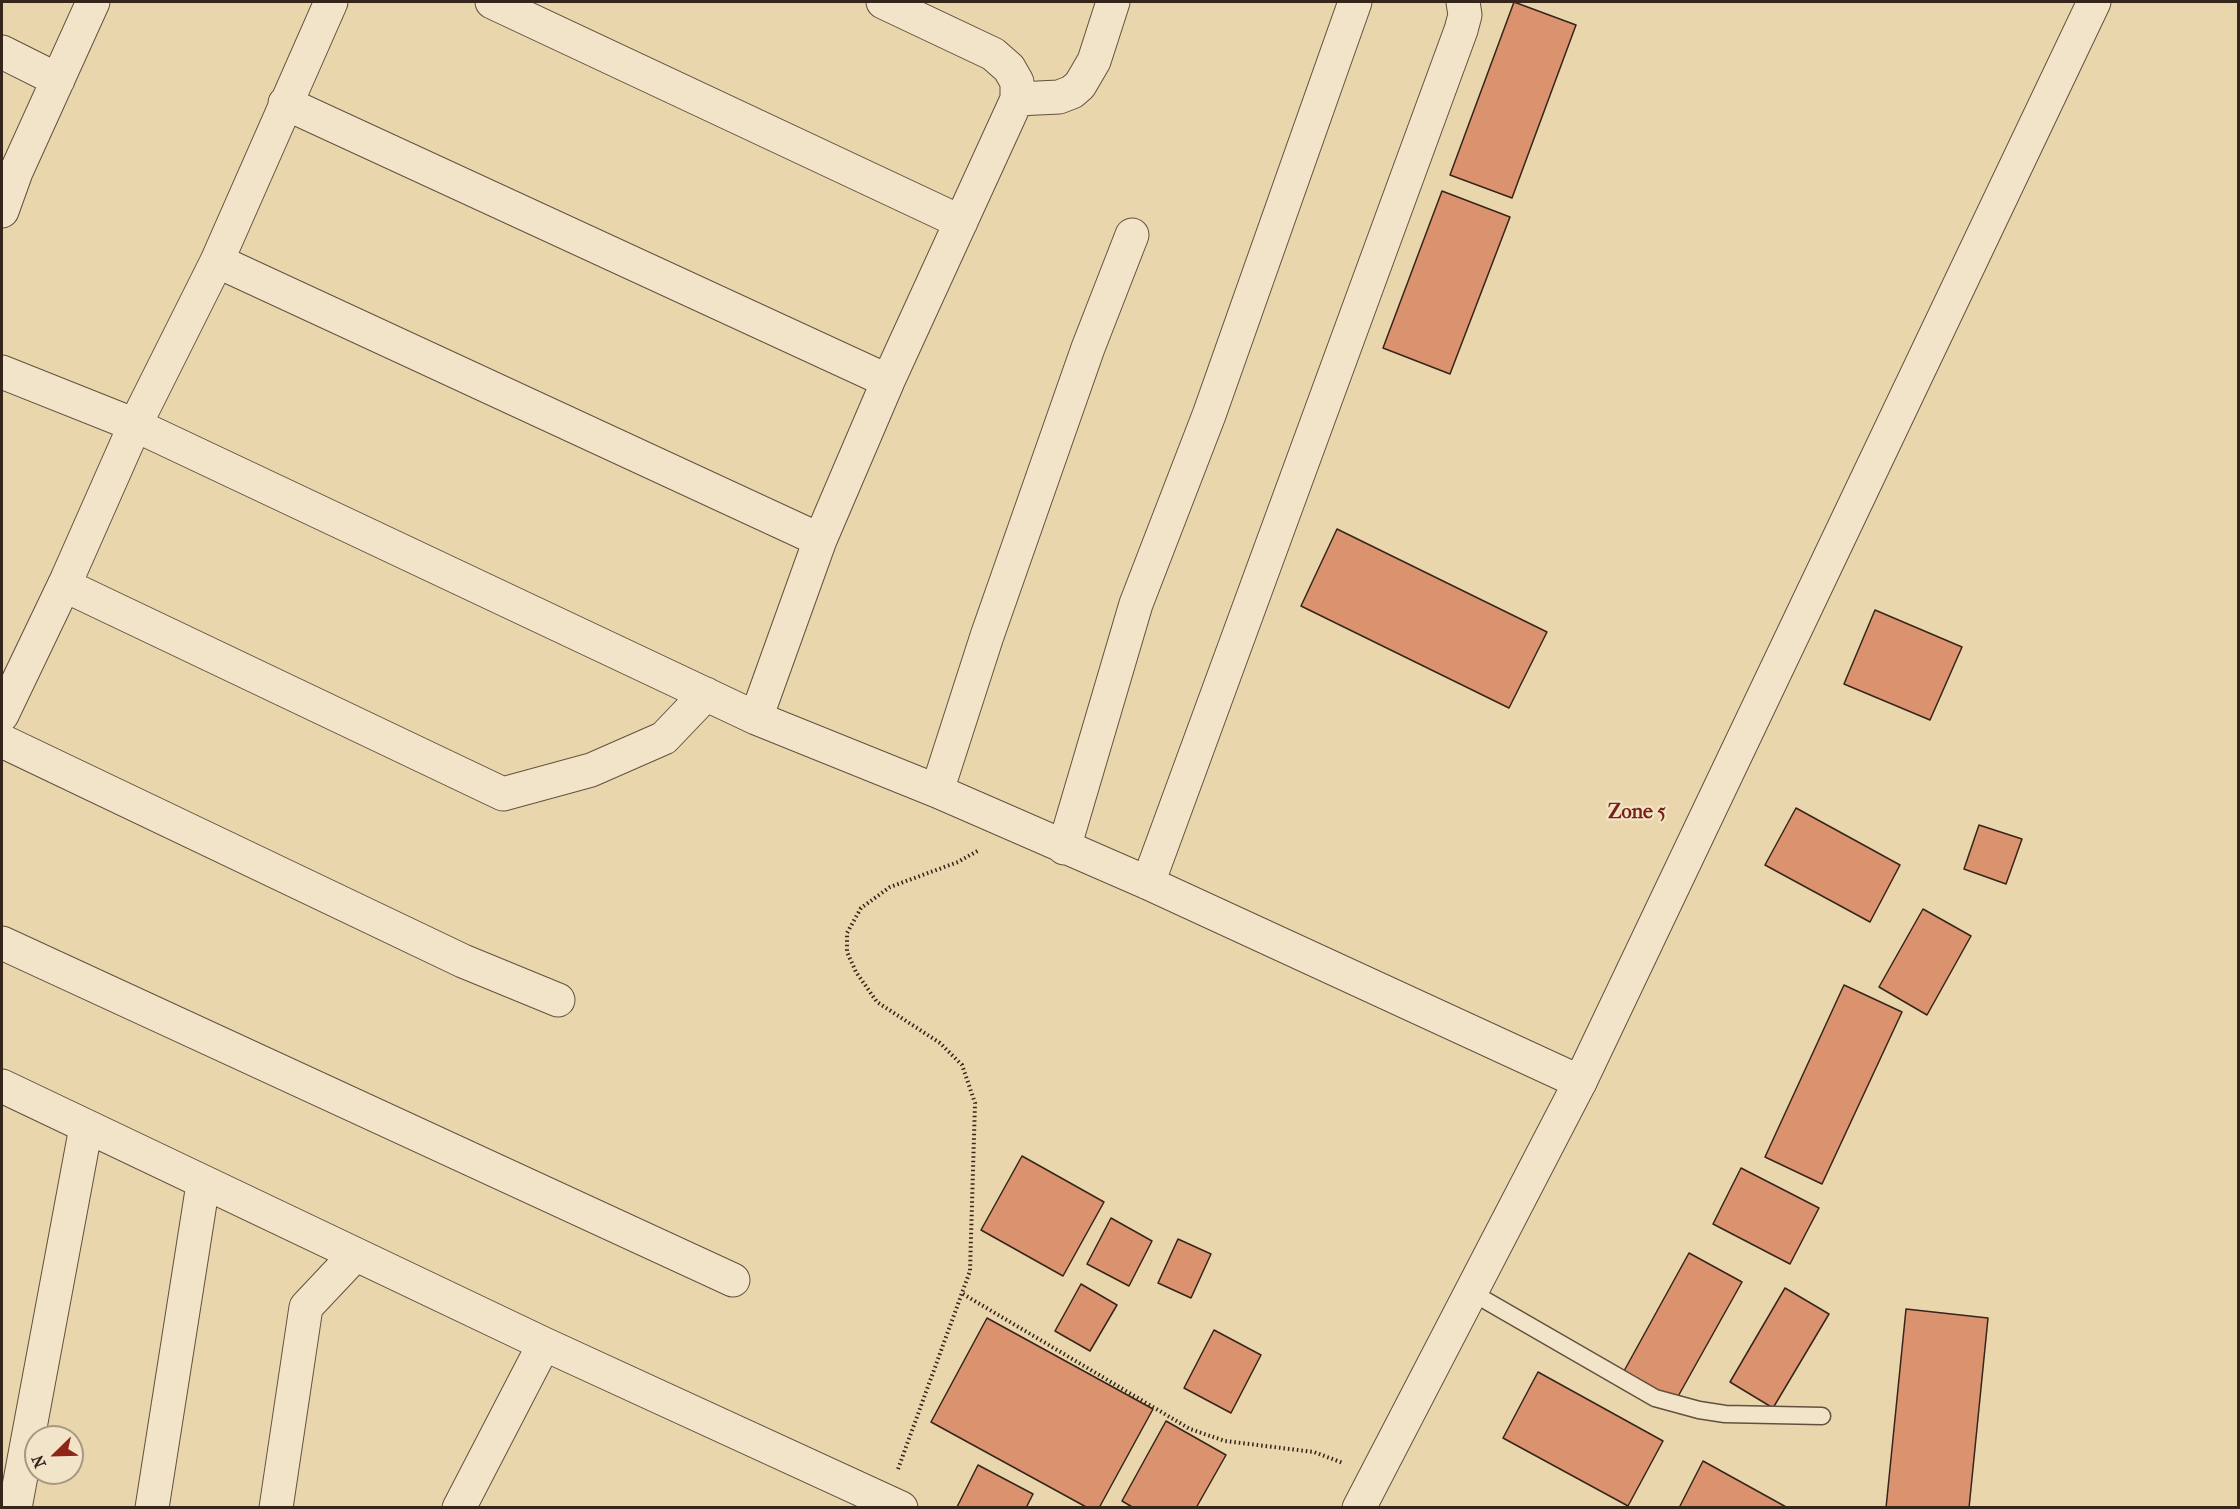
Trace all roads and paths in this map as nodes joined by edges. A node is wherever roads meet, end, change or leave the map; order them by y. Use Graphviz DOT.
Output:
graph roads {
  1 [pos="93,2"];
  2 [pos="331,2"];
  3 [pos="492,2"];
  4 [pos="883,2"];
  5 [pos="1113,2"];
  6 [pos="1355,2"];
  7 [pos="1463,2"];
  8 [pos="2094,2"];
  9 [pos="2,52"];
  10 [pos="58,80"];
  11 [pos="1017,99"];
  12 [pos="285,104"];
  13 [pos="9,169"];
  14 [pos="2,211"];
  15 [pos="961,222"];
  16 [pos="1132,235"];
  17 [pos="217,261"];
  18 [pos="2,372"];
  19 [pos="888,381"];
  20 [pos="135,425"];
  21 [pos="820,540"];
  22 [pos="64,585"];
  23 [pos="706,694"];
  24 [pos="2,715"];
  25 [pos="756,718"];
  26 [pos="2,741"];
  27 [pos="937,791"];
  28 [pos="1019,829"];
  29 [pos="1064,848"];
  30 [pos="1148,883"];
  31 [pos="2,943"];
  32 [pos="558,1000"];
  33 [pos="1580,1082"];
  34 [pos="2,1086"];
  35 [pos="86,1127"];
  36 [pos="203,1184"];
  37 [pos="355,1255"];
  38 [pos="733,1280"];
  39 [pos="1472,1293"];
  40 [pos="963,1294"];
  41 [pos="544,1344"];
  42 [pos="1822,1416"];
  43 [pos="1376,1475"];
  44 [pos="894,1504"];
  45 [pos="15,1508"];
  46 [pos="152,1508"];
  47 [pos="276,1508"];
  48 [pos="459,1508"];
  49 [pos="1359,1508"];
  1 -- 10 [label="street"];
  2 -- 12 [label="street"];
  3 -- 15 [label="street"];
  4 -- 11 [label="street"];
  5 -- 11 [label="street"];
  6 -- 29 [label="street"];
  7 -- 30 [label="street"];
  8 -- 33 [label="street"];
  9 -- 10 [label="street"];
  10 -- 13 [label="street"];
  11 -- 15 [label="street"];
  12 -- 17 [label="street"];
  12 -- 19 [label="street"];
  13 -- 14 [label="street"];
  15 -- 19 [label="street"];
  16 -- 27 [label="street"];
  17 -- 20 [label="street"];
  17 -- 21 [label="street"];
  18 -- 20 [label="street"];
  19 -- 21 [label="street"];
  20 -- 22 [label="street"];
  20 -- 23 [label="street"];
  21 -- 25 [label="street"];
  22 -- 23 [label="street"];
  22 -- 24 [label="street"];
  23 -- 25 [label="street"];
  25 -- 27 [label="street"];
  26 -- 32 [label="street"];
  27 -- 28 [label="street"];
  28 -- 29 [label="street"];
  28 -- 40 [label="path"];
  29 -- 30 [label="street"];
  30 -- 33 [label="street"];
  31 -- 38 [label="street"];
  33 -- 39 [label="street"];
  34 -- 35 [label="street"];
  35 -- 36 [label="street"];
  35 -- 45 [label="street"];
  36 -- 37 [label="street"];
  36 -- 46 [label="street"];
  37 -- 41 [label="street"];
  37 -- 47 [label="street"];
  39 -- 42 [label="lane"];
  39 -- 43 [label="street"];
  40 -- 43 [label="path"];
  40 -- 44 [label="path"];
  41 -- 44 [label="street"];
  41 -- 48 [label="street"];
  43 -- 49 [label="street"];
}
